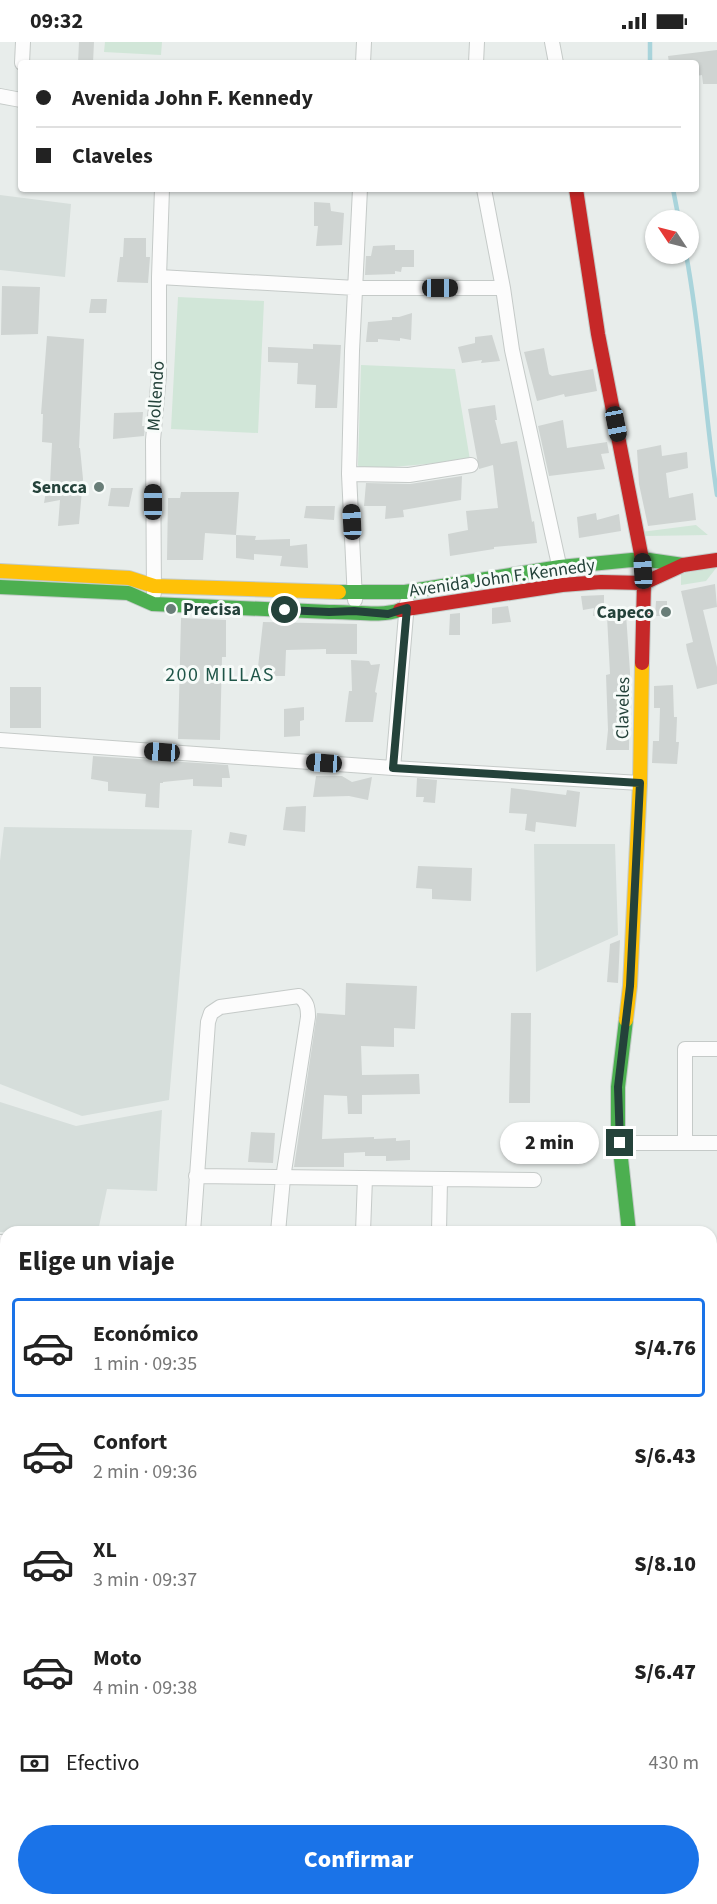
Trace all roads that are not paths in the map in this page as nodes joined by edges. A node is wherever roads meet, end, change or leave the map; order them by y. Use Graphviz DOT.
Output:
graph roads {
  1 [pos="23,42"];
  2 [pos="364,42"];
  3 [pos="477,42"];
  4 [pos="552,42"];
  5 [pos="22,60"];
  6 [pos="363,60"];
  7 [pos="476,60"];
  8 [pos="555,60"];
  9 [pos="0,96"];
  10 [pos="18,99"];
  11 [pos="162,192"];
  12 [pos="360,192"];
  13 [pos="485,192"];
  14 [pos="576,192"];
  15 [pos="159,277"];
  16 [pos="356,288"];
  17 [pos="503,288"];
  18 [pos="471,465"];
  19 [pos="349,474"];
  20 [pos="642,559"];
  21 [pos="717,560"];
  22 [pos="683,565"];
  23 [pos="560,567"];
  24 [pos="0,571"];
  25 [pos="54,574"];
  26 [pos="644,583"];
  27 [pos="562,585"];
  28 [pos="154,586"];
  29 [pos="0,587"];
  30 [pos="53,589"];
  31 [pos="405,592"];
  32 [pos="356,593"];
  33 [pos="153,604"];
  34 [pos="407,608"];
  35 [pos="354,611"];
  36 [pos="0,740"];
  37 [pos="393,768"];
  38 [pos="640,783"];
  39 [pos="717,1049"];
  40 [pos="620,1143"];
  41 [pos="685,1143"];
  42 [pos="717,1143"];
  43 [pos="196,1176"];
  44 [pos="283,1178"];
  45 [pos="365,1178"];
  46 [pos="440,1180"];
  47 [pos="534,1180"];
  48 [pos="193,1226"];
  49 [pos="279,1226"];
  50 [pos="363,1226"];
  51 [pos="439,1226"];
  52 [pos="628,1226"];
  1 -- 5 [label="street"];
  2 -- 6 [label="street"];
  3 -- 7 [label="street"];
  4 -- 8 [label="street"];
  9 -- 10 [label="street"];
  11 -- 15 [label="street, Mollendo"];
  12 -- 16 [label="street"];
  13 -- 17 [label="street"];
  14 -- 20 [label="main road, Claveles"];
  15 -- 16 [label="street"];
  15 -- 28 [label="street, Mollendo"];
  16 -- 17 [label="street"];
  16 -- 19 [label="street"];
  17 -- 23 [label="street"];
  18 -- 19 [label="street"];
  19 -- 32 [label="street"];
  20 -- 22 [label="main road, Avenida John F. Kennedy"];
  20 -- 23 [label="main road, Avenida John F. Kennedy"];
  20 -- 26 [label="main road, Claveles"];
  21 -- 22 [label="main road, Avenida John F. Kennedy"];
  22 -- 26 [label="main road, Avenida John F. Kennedy"];
  23 -- 27 [label="street"];
  23 -- 31 [label="main road, Avenida John F. Kennedy"];
  24 -- 25 [label="main road, Avenida John F. Kennedy"];
  25 -- 28 [label="main road, Avenida John F. Kennedy"];
  25 -- 30 [label="main road"];
  26 -- 27 [label="main road, Avenida John F. Kennedy"];
  26 -- 38 [label="main road, Claveles"];
  27 -- 34 [label="main road, Avenida John F. Kennedy"];
  28 -- 32 [label="main road, Avenida John F. Kennedy"];
  28 -- 33 [label="street, Mollendo"];
  29 -- 30 [label="main road, Avenida John F. Kennedy"];
  30 -- 33 [label="main road, Avenida John F. Kennedy"];
  31 -- 32 [label="main road, Avenida John F. Kennedy"];
  31 -- 34 [label="street"];
  32 -- 35 [label="street"];
  33 -- 35 [label="main road, Avenida John F. Kennedy"];
  34 -- 35 [label="main road, Avenida John F. Kennedy"];
  34 -- 37 [label="street"];
  36 -- 37 [label="street"];
  37 -- 38 [label="street"];
  38 -- 40 [label="main road, Claveles"];
  39 -- 41 [label="street"];
  40 -- 41 [label="street"];
  40 -- 52 [label="main road, Claveles"];
  41 -- 42 [label="street"];
  43 -- 44 [label="street"];
  43 -- 44 [label="street"];
  43 -- 48 [label="street"];
  44 -- 45 [label="street"];
  44 -- 49 [label="street"];
  45 -- 46 [label="street"];
  45 -- 50 [label="street"];
  46 -- 47 [label="street"];
  46 -- 51 [label="street"];
}
